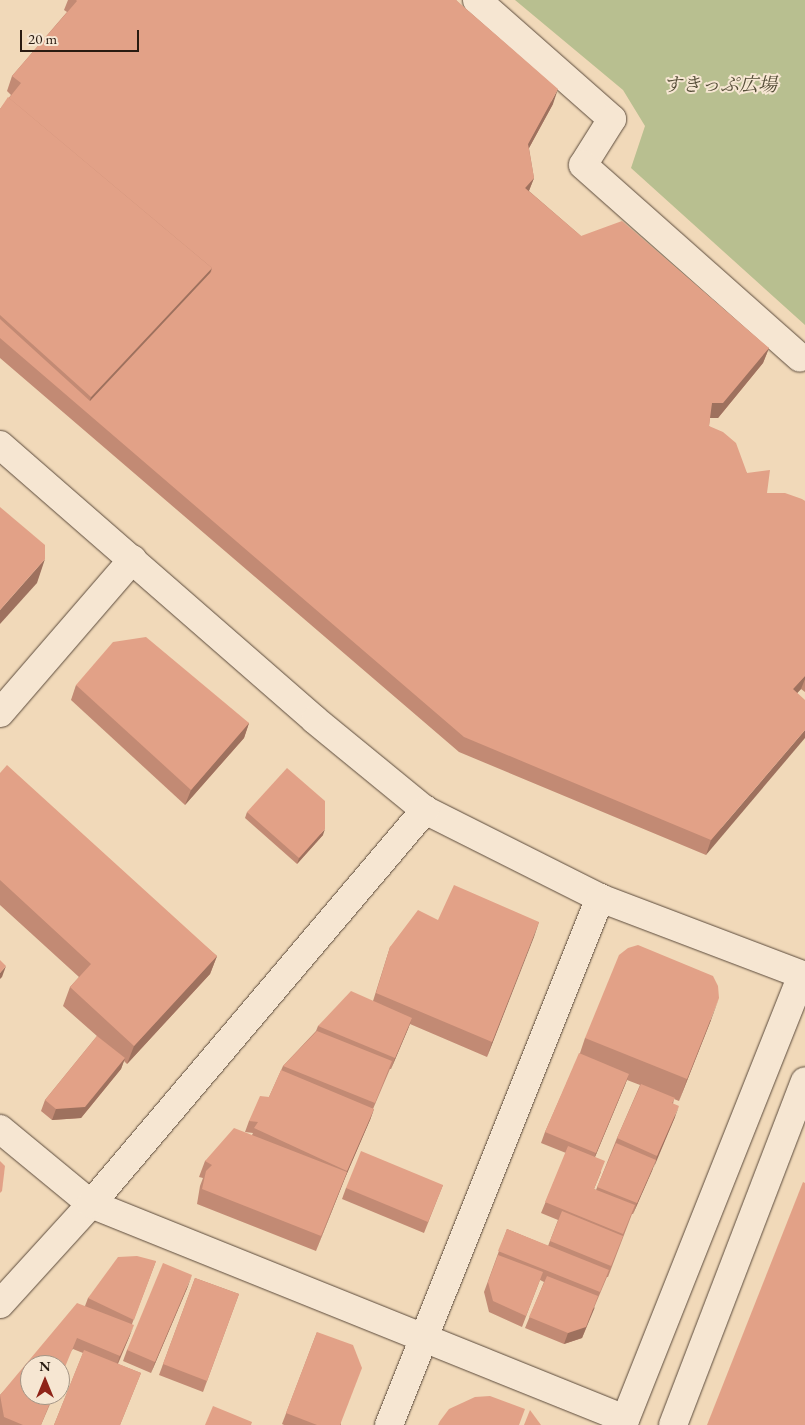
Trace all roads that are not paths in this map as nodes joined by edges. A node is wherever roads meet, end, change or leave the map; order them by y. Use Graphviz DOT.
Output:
graph roads {
  1 [pos="477,0"];
  2 [pos="800,358"];
  3 [pos="0,445"];
  4 [pos="134,559"];
  5 [pos="0,713"];
  6 [pos="425,810"];
  7 [pos="600,898"];
  8 [pos="804,976"];
  9 [pos="805,1082"];
  10 [pos="0,1129"];
  11 [pos="91,1204"];
  12 [pos="0,1304"];
  13 [pos="425,1337"];
  14 [pos="624,1422"];
  15 [pos="389,1425"];
  16 [pos="673,1425"];
  1 -- 2 [label="street"];
  3 -- 4 [label="street"];
  4 -- 5 [label="street"];
  4 -- 6 [label="street"];
  6 -- 7 [label="street"];
  6 -- 11 [label="street"];
  7 -- 8 [label="street"];
  7 -- 13 [label="street"];
  8 -- 14 [label="street"];
  9 -- 16 [label="street"];
  10 -- 11 [label="street"];
  11 -- 12 [label="street"];
  11 -- 13 [label="street"];
  13 -- 14 [label="street"];
  13 -- 15 [label="street"];
}
